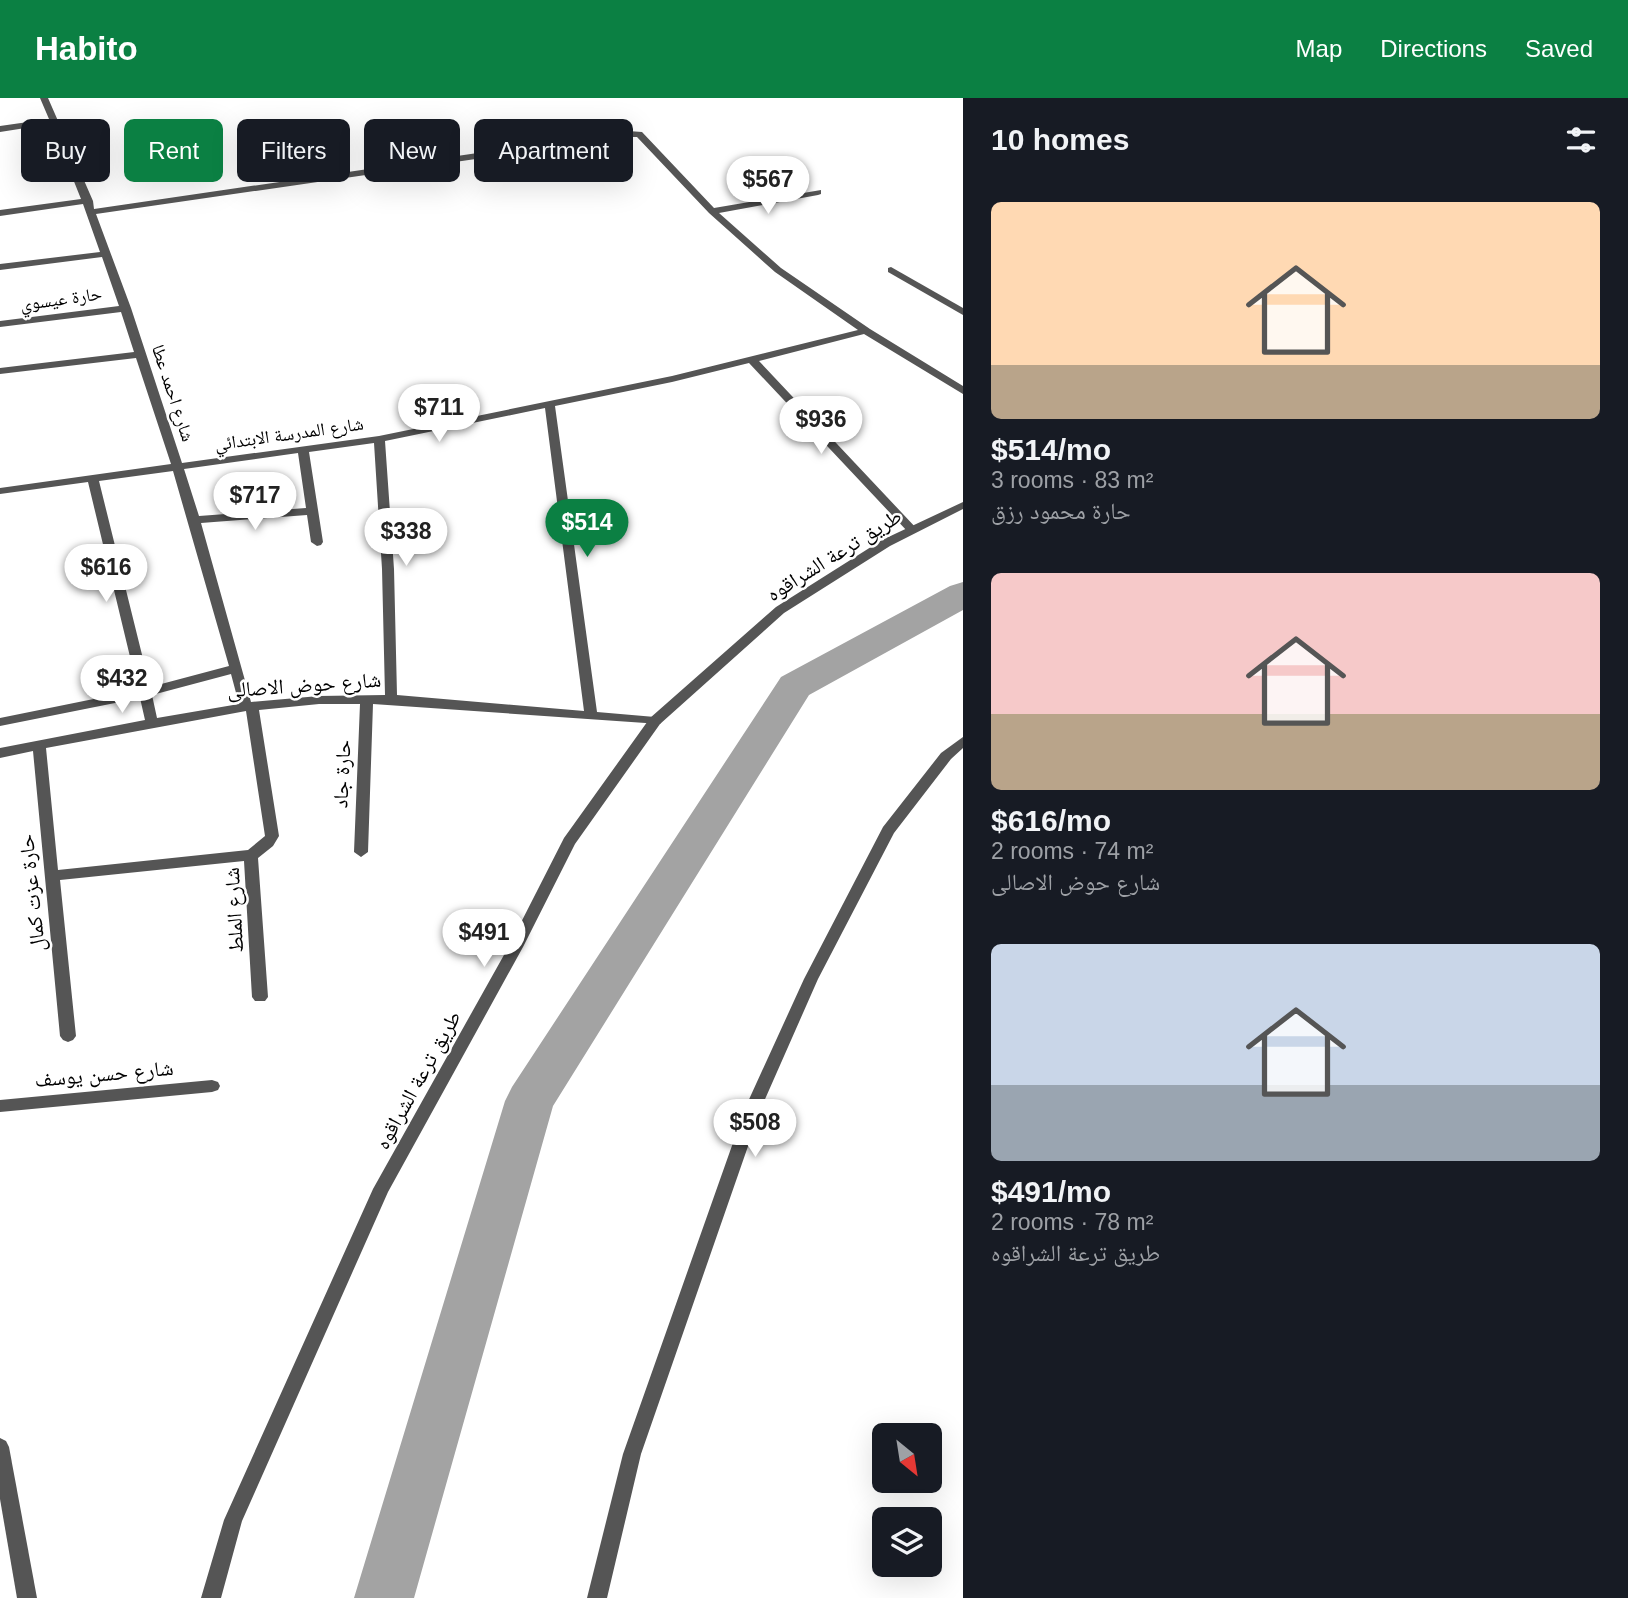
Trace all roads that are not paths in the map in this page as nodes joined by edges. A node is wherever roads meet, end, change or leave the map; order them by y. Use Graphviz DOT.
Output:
graph roads {
  1 [pos="44,98"];
  2 [pos="53,119"];
  3 [pos="21,126"];
  4 [pos="0,129"];
  5 [pos="80,182"];
  6 [pos="818,192"];
  7 [pos="90,207"];
  8 [pos="712,211"];
  9 [pos="0,213"];
  10 [pos="106,254"];
  11 [pos="0,267"];
  12 [pos="891,270"];
  13 [pos="126,308"];
  14 [pos="963,312"];
  15 [pos="0,324"];
  16 [pos="866,331"];
  17 [pos="142,354"];
  18 [pos="753,361"];
  19 [pos="0,371"];
  20 [pos="963,391"];
  21 [pos="550,406"];
  22 [pos="379,439"];
  23 [pos="303,449"];
  24 [pos="178,466"];
  25 [pos="93,478"];
  26 [pos="0,491"];
  27 [pos="963,505"];
  28 [pos="313,511"];
  29 [pos="195,520"];
  30 [pos="912,530"];
  31 [pos="317,542"];
  32 [pos="236,667"];
  33 [pos="144,693"];
  34 [pos="367,699"];
  35 [pos="391,699"];
  36 [pos="249,707"];
  37 [pos="591,716"];
  38 [pos="655,721"];
  39 [pos="0,722"];
  40 [pos="152,723"];
  41 [pos="963,741"];
  42 [pos="39,746"];
  43 [pos="0,753"];
  44 [pos="361,852"];
  45 [pos="252,855"];
  46 [pos="51,876"];
  47 [pos="260,997"];
  48 [pos="68,1036"];
  49 [pos="212,1086"];
  50 [pos="0,1105"];
  51 [pos="0,1447"];
  52 [pos="4,1492"];
  53 [pos="27,1598"];
  54 [pos="211,1598"];
  55 [pos="597,1598"];
  1 -- 2 [label="street, شارع احمد عطا"];
  3 -- 4 [label="street"];
  5 -- 7 [label="street, شارع احمد عطا"];
  6 -- 8 [label="street"];
  7 -- 8 [label="street"];
  7 -- 9 [label="street"];
  7 -- 10 [label="street, شارع احمد عطا"];
  8 -- 16 [label="street"];
  10 -- 11 [label="street"];
  10 -- 13 [label="street, شارع احمد عطا"];
  12 -- 14 [label="street"];
  13 -- 15 [label="street, حارة عيسوي"];
  13 -- 17 [label="street, شارع احمد عطا"];
  16 -- 18 [label="street, شارع المدرسة الابتدائي"];
  16 -- 20 [label="street"];
  17 -- 19 [label="street"];
  17 -- 24 [label="street, شارع احمد عطا"];
  18 -- 21 [label="street, شارع المدرسة الابتدائي"];
  18 -- 30 [label="street"];
  21 -- 22 [label="street, شارع المدرسة الابتدائي"];
  21 -- 37 [label="street"];
  22 -- 23 [label="street, شارع المدرسة الابتدائي"];
  22 -- 35 [label="street"];
  23 -- 24 [label="street, شارع المدرسة الابتدائي"];
  23 -- 28 [label="street"];
  24 -- 25 [label="street, شارع المدرسة الابتدائي"];
  24 -- 29 [label="street, شارع احمد عطا"];
  25 -- 26 [label="street, شارع المدرسة الابتدائي"];
  25 -- 33 [label="street"];
  27 -- 30 [label="street, طريق ترعة الشراقوه"];
  28 -- 29 [label="street"];
  28 -- 31 [label="street"];
  29 -- 32 [label="street, شارع احمد عطا"];
  30 -- 38 [label="street, طريق ترعة الشراقوه"];
  32 -- 33 [label="street, شارع حوض الاصالى"];
  32 -- 36 [label="street, شارع احمد عطا"];
  33 -- 39 [label="street, شارع حوض الاصالى"];
  33 -- 40 [label="street"];
  34 -- 35 [label="street, شارع حوض الاصالى"];
  34 -- 36 [label="street, شارع حوض الاصالى"];
  34 -- 44 [label="street, حارة جاد"];
  35 -- 37 [label="street, شارع حوض الاصالى"];
  36 -- 40 [label="street, شارع حوض الاصالى"];
  36 -- 45 [label="street, شارع الملط"];
  37 -- 38 [label="street, شارع حوض الاصالى"];
  38 -- 54 [label="street, طريق ترعة الشراقوه"];
  40 -- 42 [label="street, شارع حوض الاصالى"];
  41 -- 55 [label="street"];
  42 -- 43 [label="street, شارع حوض الاصالى"];
  42 -- 46 [label="street, حارة عزت كمال"];
  45 -- 46 [label="street"];
  45 -- 47 [label="street, شارع الملط"];
  46 -- 48 [label="street, حارة عزت كمال"];
  49 -- 50 [label="street, شارع حسن يوسف"];
  51 -- 52 [label="street"];
  52 -- 53 [label="street"];
}
